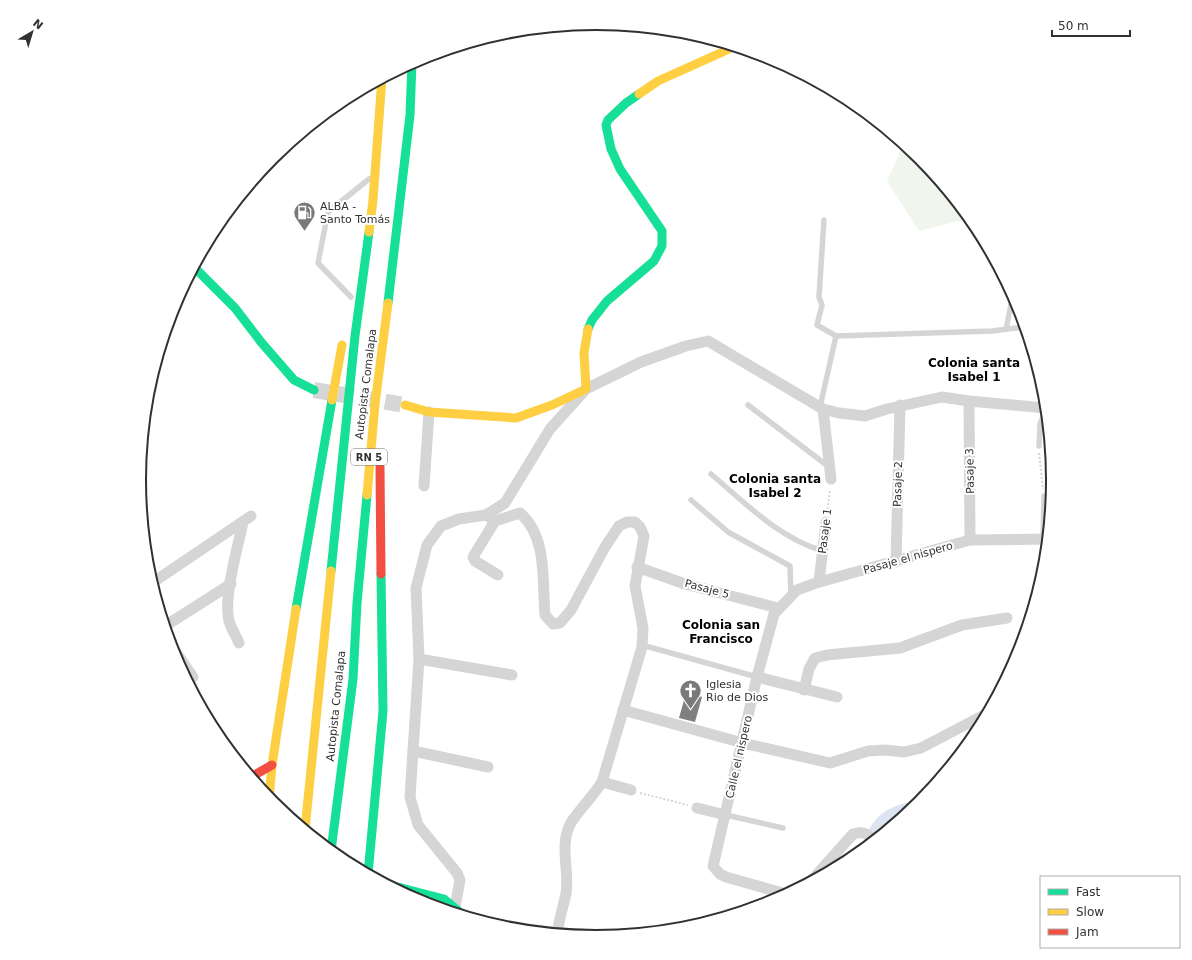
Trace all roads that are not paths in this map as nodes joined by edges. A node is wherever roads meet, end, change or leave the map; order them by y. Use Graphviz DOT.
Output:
graph roads {
  1 [pos="727,50"];
  2 [pos="412,69"];
  3 [pos="382,84"];
  4 [pos="375,174"];
  5 [pos="373,200"];
  6 [pos="824,220"];
  7 [pos="197,271"];
  8 [pos="351,297"];
  9 [pos="1011,305"];
  10 [pos="348,308"];
  11 [pos="1019,328"];
  12 [pos="1006,329"];
  13 [pos="343,336"];
  14 [pos="836,336"];
  15 [pos="380,376"];
  16 [pos="586,389"];
  17 [pos="314,390"];
  18 [pos="969,401"];
  19 [pos="406,405"];
  20 [pos="748,405"];
  21 [pos="900,405"];
  22 [pos="1040,407"];
  23 [pos="821,408"];
  24 [pos="429,412"];
  25 [pos="1042,419"];
  26 [pos="382,437"];
  27 [pos="1039,446"];
  28 [pos="381,460"];
  29 [pos="711,474"];
  30 [pos="831,474"];
  31 [pos="424,486"];
  32 [pos="1044,496"];
  33 [pos="691,500"];
  34 [pos="1044,515"];
  35 [pos="491,518"];
  36 [pos="826,522"];
  37 [pos="1042,539"];
  38 [pos="970,540"];
  39 [pos="823,551"];
  40 [pos="896,562"];
  41 [pos="637,567"];
  42 [pos="498,575"];
  43 [pos="157,579"];
  44 [pos="819,582"];
  45 [pos="231,584"];
  46 [pos="791,596"];
  47 [pos="778,608"];
  48 [pos="1007,618"];
  49 [pos="169,623"];
  50 [pos="239,643"];
  51 [pos="642,645"];
  52 [pos="419,659"];
  53 [pos="188,669"];
  54 [pos="512,674"];
  55 [pos="193,677"];
  56 [pos="757,677"];
  57 [pos="804,690"];
  58 [pos="837,697"];
  59 [pos="623,710"];
  60 [pos="977,718"];
  61 [pos="743,743"];
  62 [pos="413,751"];
  63 [pos="272,766"];
  64 [pos="488,767"];
  65 [pos="256,774"];
  66 [pos="602,782"];
  67 [pos="268,788"];
  68 [pos="631,790"];
  69 [pos="697,808"];
  70 [pos="726,816"];
  71 [pos="306,824"];
  72 [pos="783,828"];
  73 [pos="870,837"];
  74 [pos="332,844"];
  75 [pos="369,868"];
  76 [pos="821,870"];
  77 [pos="412,891"];
  78 [pos="778,892"];
  79 [pos="454,907"];
  80 [pos="459,909"];
  81 [pos="558,928"];
  1 -- 16 [label="main road"];
  2 -- 15 [label="main road, Autopista Comalapa / RN 5"];
  3 -- 4 [label="main road, Autopista Comalapa / RN 5"];
  4 -- 5 [label="main road, Autopista Comalapa / RN 5"];
  4 -- 8 [label="lane"];
  5 -- 8 [label="main road"];
  5 -- 71 [label="main road, Autopista Comalapa / RN 5"];
  6 -- 14 [label="lane"];
  7 -- 17 [label="main road"];
  8 -- 10 [label="main road"];
  9 -- 12 [label="lane"];
  11 -- 12 [label="lane"];
  12 -- 14 [label="lane"];
  13 -- 63 [label="main road"];
  14 -- 23 [label="lane"];
  15 -- 26 [label="main road"];
  15 -- 74 [label="main road, Autopista Comalapa / RN 5"];
  16 -- 23 [label="street"];
  16 -- 24 [label="main road"];
  16 -- 35 [label="street"];
  18 -- 21 [label="street"];
  18 -- 22 [label="street"];
  18 -- 38 [label="street, Pasaje 3"];
  19 -- 24 [label="main road"];
  20 -- 30 [label="lane"];
  21 -- 23 [label="street"];
  21 -- 40 [label="street, Pasaje 2"];
  23 -- 30 [label="street"];
  24 -- 31 [label="street"];
  25 -- 27 [label="lane"];
  28 -- 75 [label="main road"];
  29 -- 39 [label="lane"];
  32 -- 34 [label="lane"];
  33 -- 46 [label="lane"];
  35 -- 41 [label="street"];
  35 -- 42 [label="street"];
  35 -- 52 [label="street"];
  36 -- 39 [label="street, Pasaje 1"];
  37 -- 38 [label="street, Pasaje el nispero"];
  38 -- 40 [label="street, Pasaje el nispero"];
  39 -- 44 [label="street, Pasaje 1"];
  40 -- 44 [label="street, Pasaje el nispero"];
  41 -- 47 [label="street, Pasaje 5"];
  41 -- 51 [label="street"];
  43 -- 45 [label="street"];
  44 -- 46 [label="street, Pasaje el nispero"];
  45 -- 49 [label="street"];
  45 -- 50 [label="street"];
  46 -- 47 [label="street, Pasaje el nispero"];
  47 -- 56 [label="street, Calle el nispero"];
  48 -- 57 [label="street"];
  51 -- 56 [label="lane"];
  51 -- 59 [label="street"];
  52 -- 54 [label="street"];
  52 -- 62 [label="street"];
  53 -- 55 [label="street"];
  56 -- 57 [label="street"];
  56 -- 61 [label="street, Calle el nispero"];
  57 -- 58 [label="street"];
  59 -- 61 [label="street"];
  59 -- 66 [label="street"];
  60 -- 61 [label="street"];
  61 -- 70 [label="street, Calle el nispero"];
  62 -- 64 [label="street"];
  62 -- 80 [label="street"];
  63 -- 65 [label="main road"];
  63 -- 67 [label="main road"];
  66 -- 68 [label="street"];
  66 -- 81 [label="street"];
  69 -- 70 [label="street"];
  70 -- 72 [label="lane"];
  70 -- 78 [label="street, Calle el nispero"];
  73 -- 76 [label="street"];
  77 -- 79 [label="main road"];
}
